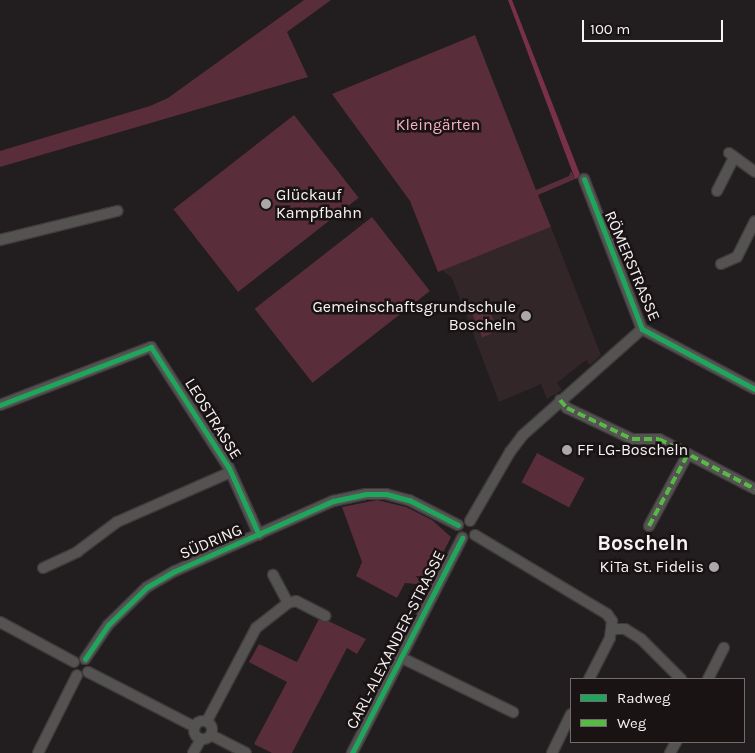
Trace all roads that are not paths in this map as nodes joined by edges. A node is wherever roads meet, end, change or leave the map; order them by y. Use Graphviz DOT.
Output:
graph roads {
  1 [pos="755,172"];
  2 [pos="584,179"];
  3 [pos="717,191"];
  4 [pos="117,211"];
  5 [pos="755,221"];
  6 [pos="0,240"];
  7 [pos="721,264"];
  8 [pos="642,329"];
  9 [pos="755,388"];
  10 [pos="560,400"];
  11 [pos="0,405"];
  12 [pos="688,454"];
  13 [pos="231,472"];
  14 [pos="755,488"];
  15 [pos="470,521"];
  16 [pos="458,525"];
  17 [pos="649,526"];
  18 [pos="259,535"];
  19 [pos="475,535"];
  20 [pos="462,538"];
  21 [pos="43,568"];
  22 [pos="273,575"];
  23 [pos="288,604"];
  24 [pos="325,616"];
  25 [pos="0,622"];
  26 [pos="612,629"];
  27 [pos="724,648"];
  28 [pos="400,657"];
  29 [pos="85,659"];
  30 [pos="74,662"];
  31 [pos="88,672"];
  32 [pos="77,675"];
  33 [pos="588,678"];
  34 [pos="679,678"];
  35 [pos="709,678"];
  36 [pos="513,712"];
  37 [pos="570,716"];
  38 [pos="207,722"];
  39 [pos="195,727"];
  40 [pos="211,735"];
  41 [pos="200,739"];
  42 [pos="38,753"];
  43 [pos="193,753"];
  44 [pos="246,753"];
  45 [pos="352,753"];
  46 [pos="552,753"];
  1 -- 3 [label="street"];
  2 -- 8 [label="street, RÖMERSTRASSE"];
  4 -- 6 [label="street"];
  5 -- 7 [label="street"];
  8 -- 9 [label="street, RÖMERSTRASSE"];
  8 -- 10 [label="street"];
  10 -- 12 [label="street"];
  10 -- 15 [label="street"];
  11 -- 13 [label="street, LEOSTRASSE"];
  12 -- 14 [label="street"];
  12 -- 17 [label="street"];
  13 -- 18 [label="street, LEOSTRASSE"];
  13 -- 21 [label="street"];
  15 -- 16 [label="street"];
  15 -- 19 [label="street"];
  16 -- 18 [label="street, SÜDRING"];
  16 -- 20 [label="street"];
  18 -- 29 [label="street, SÜDRING"];
  19 -- 20 [label="street"];
  19 -- 26 [label="street"];
  20 -- 28 [label="street, CARL-ALEXANDER-STRASSE"];
  22 -- 23 [label="street"];
  23 -- 24 [label="street"];
  23 -- 38 [label="street"];
  25 -- 30 [label="street"];
  26 -- 33 [label="street"];
  26 -- 34 [label="street"];
  27 -- 35 [label="street"];
  28 -- 36 [label="street, CARL-ALEXANDER-STRASSE"];
  28 -- 45 [label="street, CARL-ALEXANDER-STRASSE"];
  29 -- 30 [label="street"];
  29 -- 31 [label="street"];
  30 -- 32 [label="street"];
  31 -- 32 [label="street"];
  31 -- 39 [label="street"];
  32 -- 42 [label="street"];
  37 -- 46 [label="street"];
  38 -- 39 [label="street"];
  38 -- 40 [label="street"];
  39 -- 41 [label="street"];
  40 -- 41 [label="street"];
  40 -- 44 [label="street"];
  41 -- 43 [label="street"];
}
